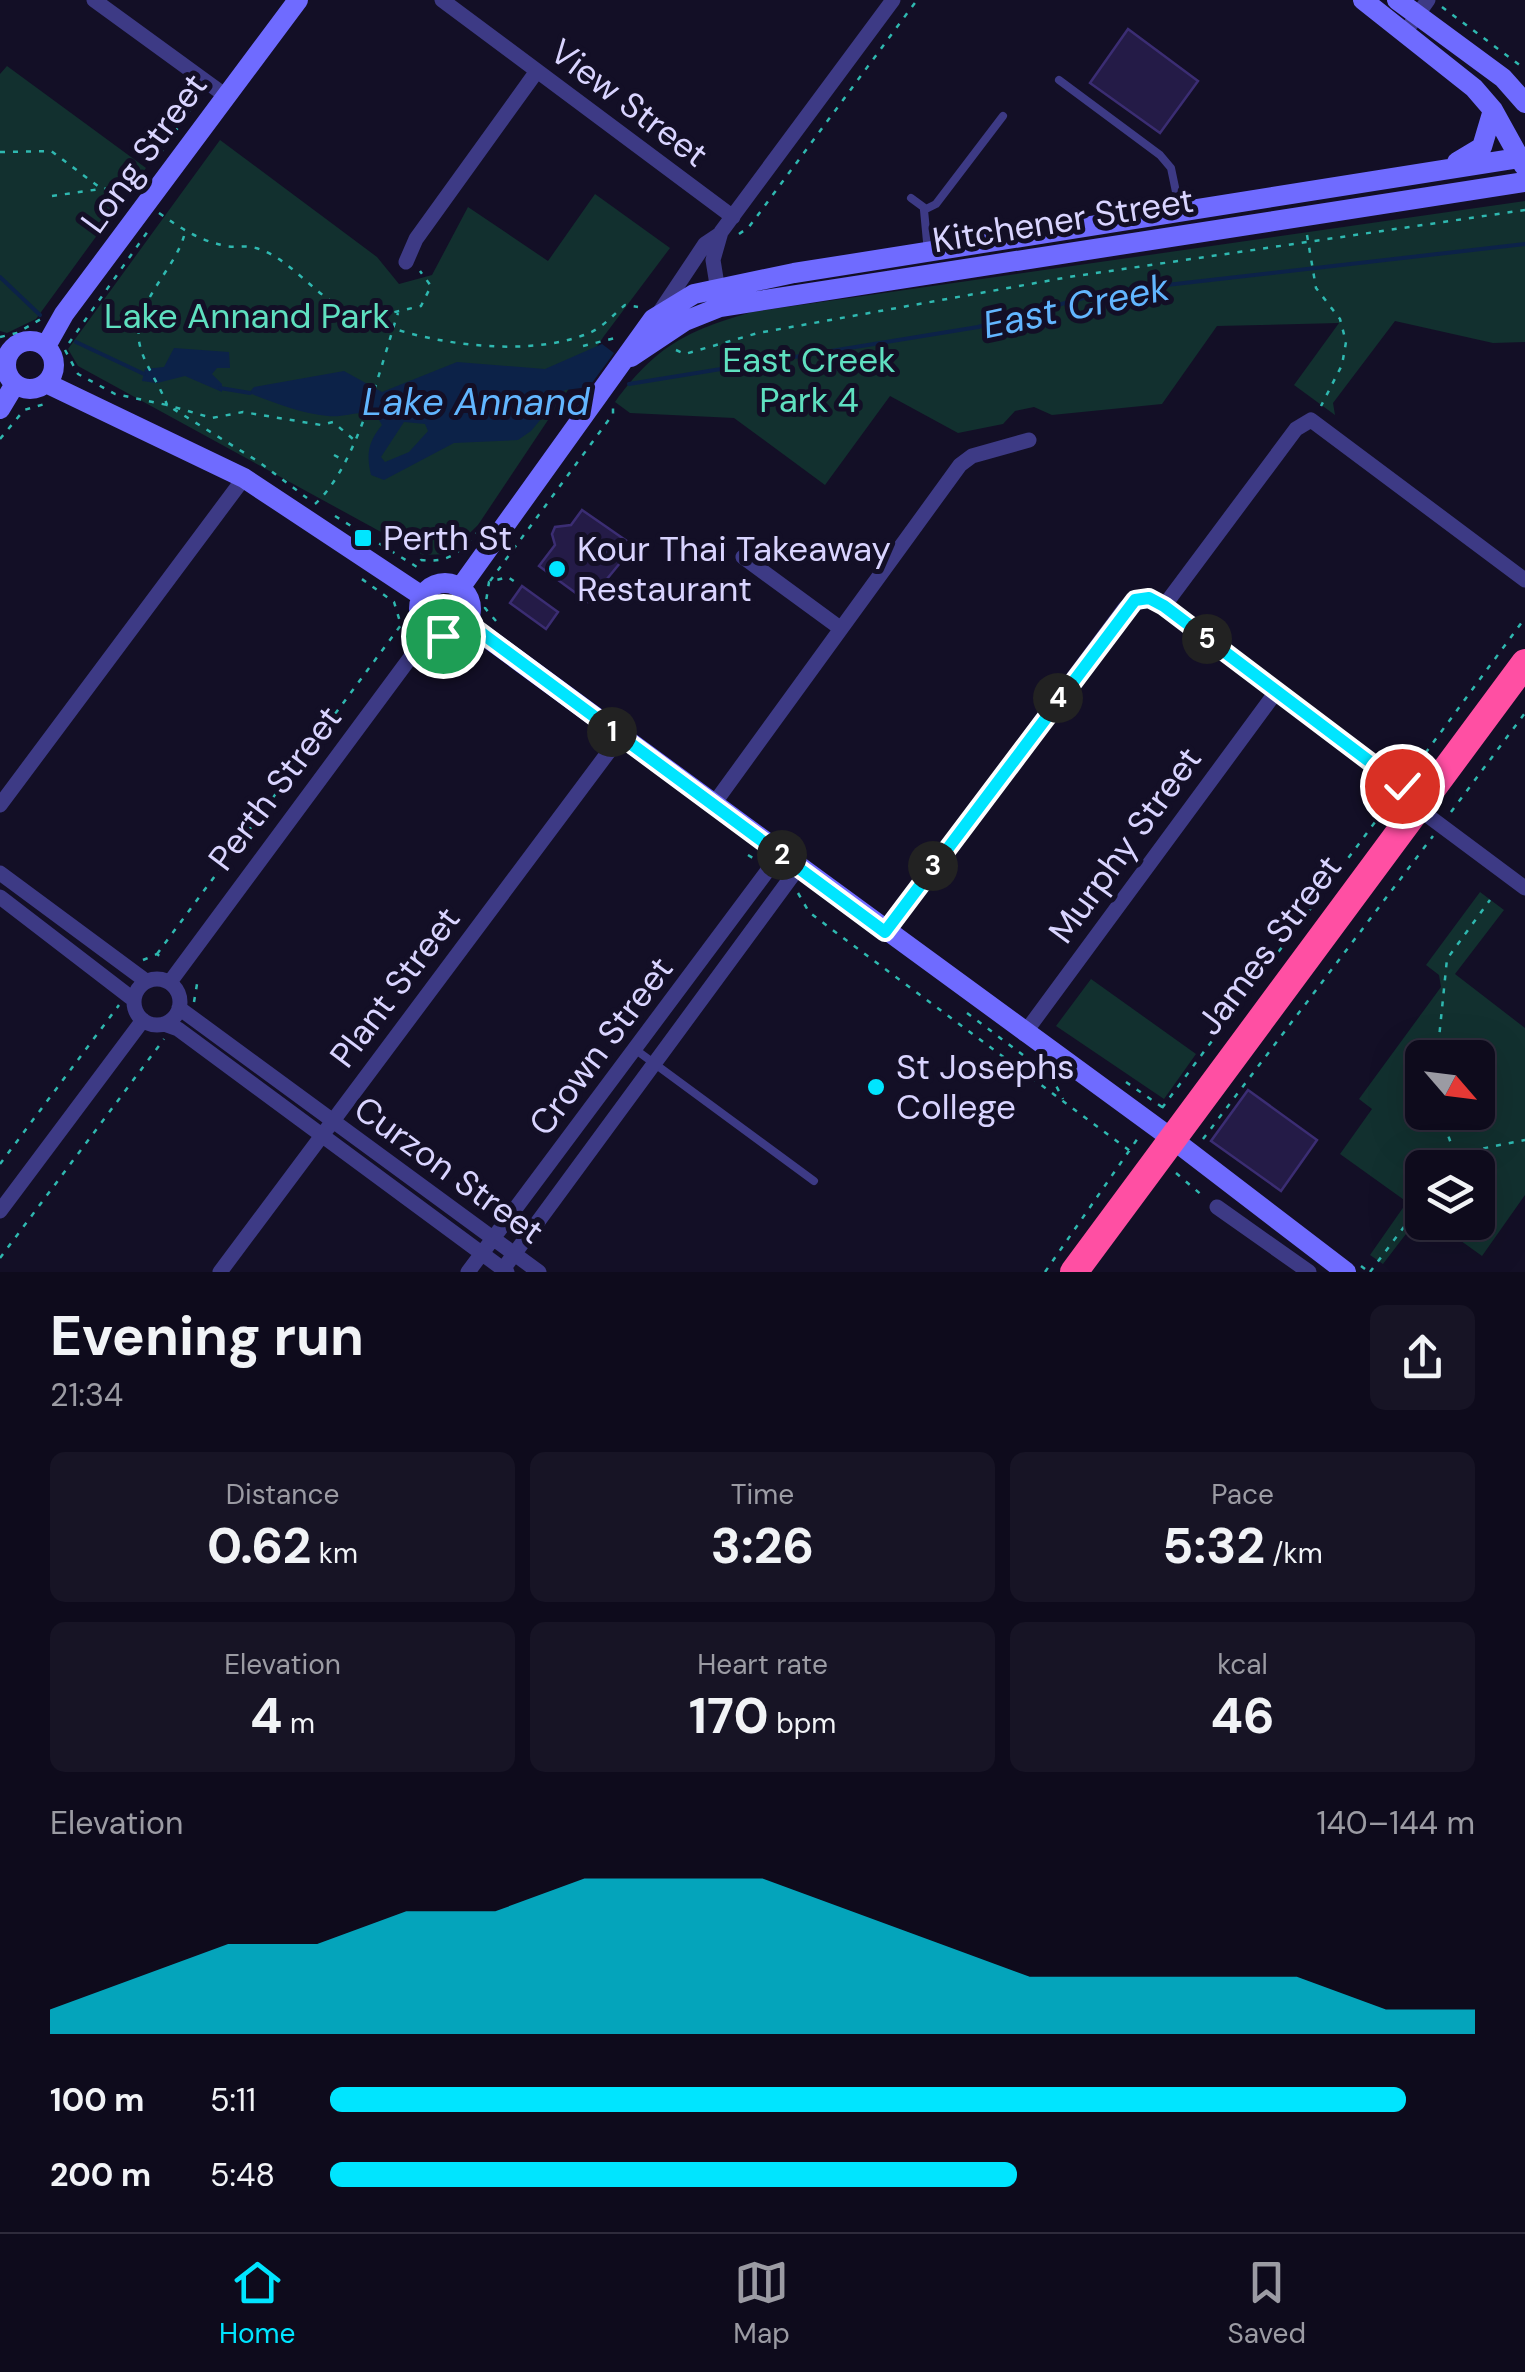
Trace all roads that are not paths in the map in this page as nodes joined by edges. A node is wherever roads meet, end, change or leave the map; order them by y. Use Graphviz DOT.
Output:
graph roads {
  1 [pos="94,0"];
  2 [pos="298,0"];
  3 [pos="442,0"];
  4 [pos="893,0"];
  5 [pos="1363,0"];
  6 [pos="1397,0"];
  7 [pos="1421,11"];
  8 [pos="537,71"];
  9 [pos="1060,80"];
  10 [pos="218,90"];
  11 [pos="1525,104"];
  12 [pos="1493,110"];
  13 [pos="1003,116"];
  14 [pos="1522,161"];
  15 [pos="1446,167"];
  16 [pos="1525,182"];
  17 [pos="1302,191"];
  18 [pos="911,198"];
  19 [pos="926,209"];
  20 [pos="1180,211"];
  21 [pos="1306,214"];
  22 [pos="733,217"];
  23 [pos="722,232"];
  24 [pos="928,252"];
  25 [pos="406,262"];
  26 [pos="719,297"];
  27 [pos="659,313"];
  28 [pos="46,346"];
  29 [pos="3,347"];
  30 [pos="626,362"];
  31 [pos="46,383"];
  32 [pos="15,384"];
  33 [pos="0,409"];
  34 [pos="1029,440"];
  35 [pos="244,478"];
  36 [pos="743,557"];
  37 [pos="1525,580"];
  38 [pos="460,588"];
  39 [pos="422,596"];
  40 [pos="1164,606"];
  41 [pos="468,623"];
  42 [pos="840,628"];
  43 [pos="430,632"];
  44 [pos="1525,663"];
  45 [pos="1276,692"];
  46 [pos="619,738"];
  47 [pos="1407,801"];
  48 [pos="0,805"];
  49 [pos="713,805"];
  50 [pos="774,862"];
  51 [pos="0,873"];
  52 [pos="793,876"];
  53 [pos="1525,888"];
  54 [pos="0,897"];
  55 [pos="885,932"];
  56 [pos="146,982"];
  57 [pos="170,982"];
  58 [pos="127,1002"];
  59 [pos="188,1007"];
  60 [pos="143,1020"];
  61 [pos="168,1030"];
  62 [pos="1024,1034"];
  63 [pos="636,1050"];
  64 [pos="653,1063"];
  65 [pos="327,1128"];
  66 [pos="1171,1138"];
  67 [pos="814,1181"];
  68 [pos="1217,1207"];
  69 [pos="0,1211"];
  70 [pos="494,1239"];
  71 [pos="514,1253"];
  72 [pos="482,1254"];
  73 [pos="504,1271"];
  74 [pos="220,1272"];
  75 [pos="468,1272"];
  76 [pos="539,1272"];
  77 [pos="1074,1272"];
  78 [pos="1308,1272"];
  79 [pos="1346,1272"];
  1 -- 10 [label="street"];
  2 -- 10 [label="main road, Long Street"];
  3 -- 8 [label="street, View Street"];
  4 -- 22 [label="street"];
  5 -- 7 [label="main road"];
  6 -- 7 [label="main road"];
  7 -- 11 [label="main road"];
  7 -- 12 [label="main road"];
  8 -- 22 [label="street, View Street"];
  8 -- 25 [label="street"];
  9 -- 20 [label="lane"];
  10 -- 28 [label="main road, Long Street"];
  12 -- 14 [label="main road"];
  12 -- 15 [label="main road"];
  13 -- 19 [label="lane"];
  14 -- 15 [label="main road, Kitchener Street"];
  15 -- 17 [label="main road, Kitchener Street"];
  16 -- 21 [label="main road, Kitchener Street"];
  17 -- 20 [label="main road, Kitchener Street"];
  17 -- 21 [label="main road"];
  18 -- 19 [label="lane"];
  19 -- 24 [label="lane"];
  20 -- 24 [label="main road, Kitchener Street"];
  21 -- 26 [label="main road, Kitchener Street"];
  22 -- 23 [label="street"];
  23 -- 26 [label="street"];
  23 -- 27 [label="street"];
  24 -- 26 [label="main road, Kitchener Street"];
  26 -- 27 [label="main road, Kitchener Street"];
  26 -- 30 [label="main road, Kitchener Street"];
  27 -- 30 [label="main road"];
  28 -- 29 [label="main road"];
  28 -- 31 [label="main road"];
  29 -- 32 [label="main road"];
  30 -- 38 [label="main road"];
  31 -- 32 [label="main road"];
  31 -- 35 [label="main road"];
  32 -- 33 [label="main road"];
  34 -- 42 [label="street"];
  35 -- 39 [label="main road"];
  35 -- 48 [label="street"];
  36 -- 42 [label="street"];
  37 -- 40 [label="street"];
  38 -- 39 [label="main road"];
  38 -- 41 [label="main road"];
  39 -- 43 [label="main road"];
  40 -- 45 [label="street"];
  40 -- 55 [label="street"];
  41 -- 43 [label="main road"];
  41 -- 46 [label="main road"];
  42 -- 49 [label="street"];
  43 -- 57 [label="street, Perth Street"];
  44 -- 47 [label="highway, James Street"];
  45 -- 47 [label="street"];
  45 -- 62 [label="street, Murphy Street"];
  46 -- 49 [label="main road"];
  46 -- 65 [label="street, Plant Street"];
  47 -- 53 [label="street"];
  47 -- 66 [label="highway, James Street"];
  49 -- 50 [label="main road"];
  50 -- 52 [label="main road"];
  50 -- 63 [label="street, Crown Street"];
  51 -- 56 [label="street"];
  52 -- 55 [label="main road"];
  52 -- 64 [label="street, Crown Street"];
  54 -- 58 [label="street"];
  55 -- 62 [label="main road"];
  56 -- 57 [label="street"];
  56 -- 58 [label="street"];
  57 -- 59 [label="street"];
  58 -- 60 [label="street"];
  59 -- 61 [label="street"];
  59 -- 65 [label="street, Curzon Street"];
  60 -- 61 [label="street"];
  60 -- 69 [label="street"];
  61 -- 65 [label="street, Curzon Street"];
  62 -- 66 [label="main road"];
  63 -- 64 [label="lane"];
  63 -- 70 [label="street, Crown Street"];
  64 -- 67 [label="lane"];
  64 -- 71 [label="street, Crown Street"];
  65 -- 70 [label="street, Curzon Street"];
  65 -- 72 [label="street, Curzon Street"];
  65 -- 74 [label="street, Plant Street"];
  66 -- 77 [label="highway, James Street"];
  66 -- 79 [label="main road"];
  68 -- 78 [label="street"];
  70 -- 71 [label="street, Curzon Street"];
  70 -- 72 [label="street, Crown Street"];
  71 -- 73 [label="street, Crown Street"];
  71 -- 76 [label="street, Curzon Street"];
  72 -- 73 [label="street, Curzon Street"];
  72 -- 75 [label="street, Crown Street"];
}
